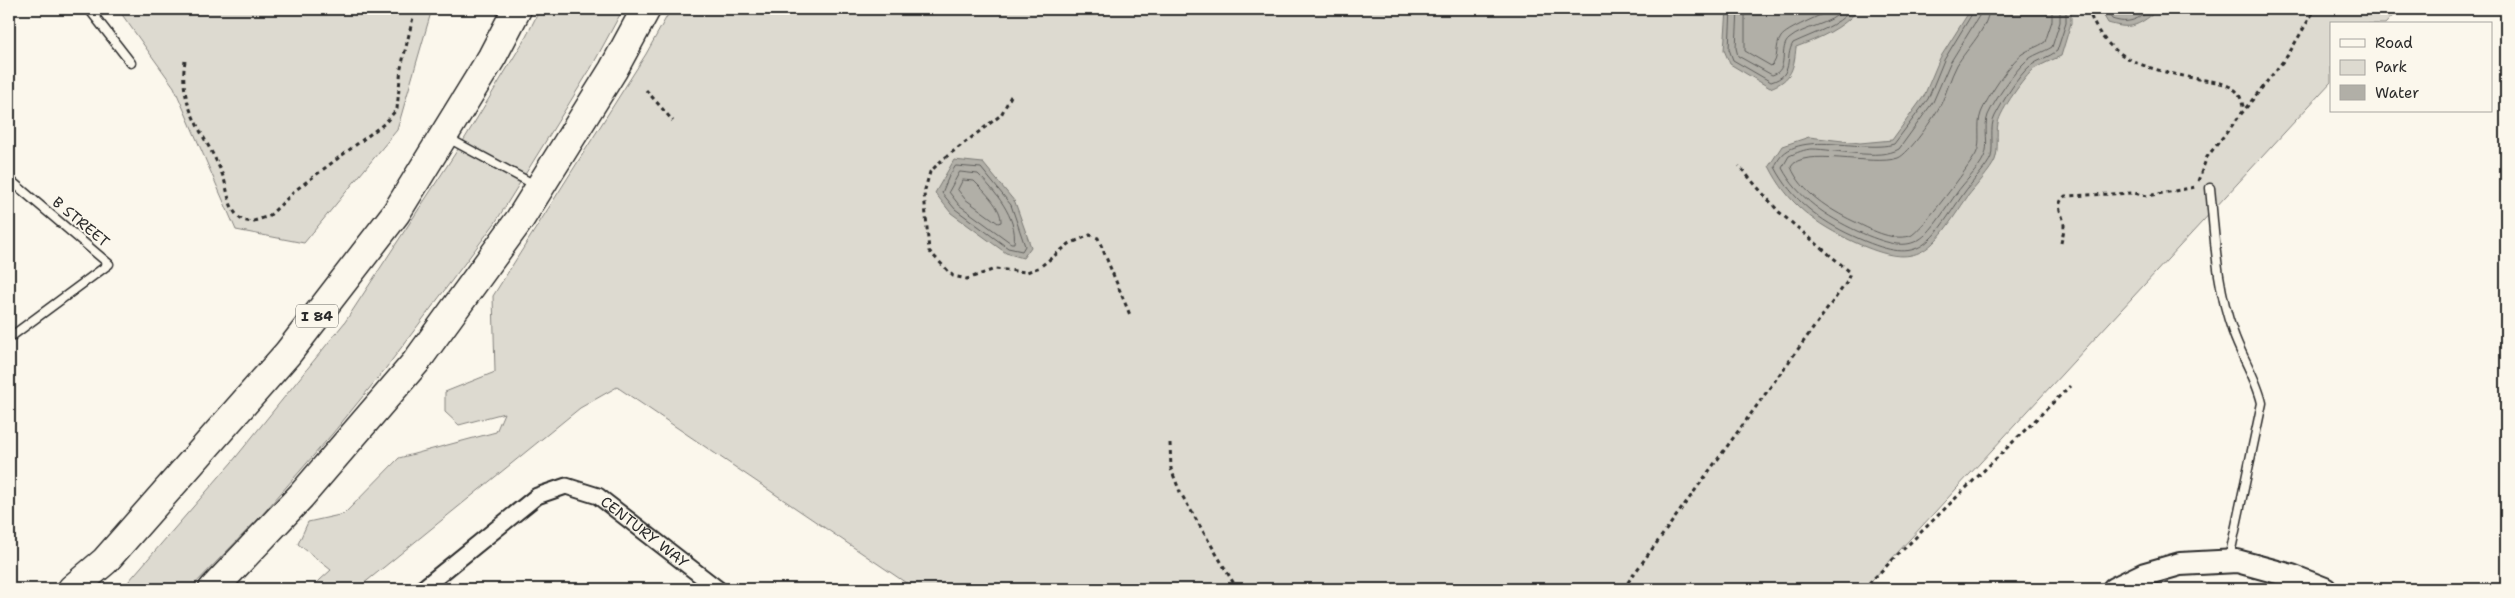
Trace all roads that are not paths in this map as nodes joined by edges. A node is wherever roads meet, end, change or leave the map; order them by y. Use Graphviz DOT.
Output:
graph roads {
  1 [pos="89,9"];
  2 [pos="517,9"];
  3 [pos="646,9"];
  4 [pos="131,63"];
  5 [pos="444,136"];
  6 [pos="9,179"];
  7 [pos="540,188"];
  8 [pos="2210,188"];
  9 [pos="9,338"];
  10 [pos="2229,561"];
  11 [pos="72,589"];
  12 [pos="213,589"];
  13 [pos="422,589"];
  14 [pos="718,589"];
  15 [pos="2114,589"];
  16 [pos="2325,589"];
  1 -- 4 [label="lane"];
  2 -- 5 [label="highway, I 84"];
  3 -- 7 [label="highway"];
  5 -- 7 [label="lane"];
  5 -- 11 [label="highway, I 84"];
  6 -- 9 [label="lane, B STREET"];
  7 -- 12 [label="highway"];
  8 -- 10 [label="lane"];
  10 -- 15 [label="street"];
  10 -- 16 [label="street"];
  13 -- 14 [label="street, CENTURY WAY"];
}
